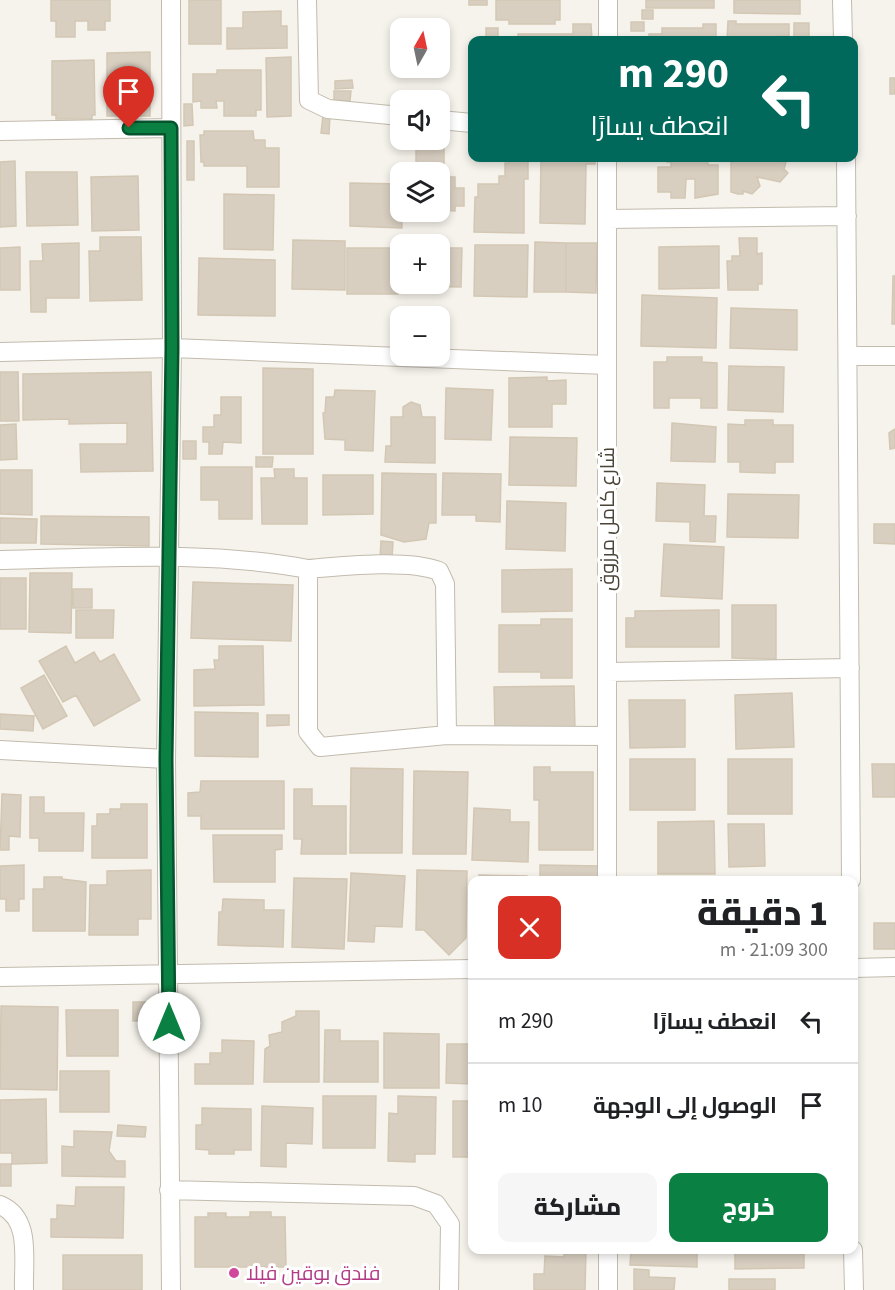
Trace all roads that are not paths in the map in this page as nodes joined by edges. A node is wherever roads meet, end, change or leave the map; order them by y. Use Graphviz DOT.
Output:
graph roads {
  1 [pos="171,0"];
  2 [pos="307,0"];
  3 [pos="608,0"];
  4 [pos="842,0"];
  5 [pos="608,36"];
  6 [pos="843,36"];
  7 [pos="390,115"];
  8 [pos="450,121"];
  9 [pos="468,123"];
  10 [pos="171,128"];
  11 [pos="0,131"];
  12 [pos="607,162"];
  13 [pos="846,162"];
  14 [pos="847,216"];
  15 [pos="607,219"];
  16 [pos="172,348"];
  17 [pos="0,352"];
  18 [pos="848,356"];
  19 [pos="895,356"];
  20 [pos="607,365"];
  21 [pos="169,557"];
  22 [pos="0,561"];
  23 [pos="308,569"];
  24 [pos="850,668"];
  25 [pos="607,672"];
  26 [pos="447,735"];
  27 [pos="607,736"];
  28 [pos="0,750"];
  29 [pos="166,759"];
  30 [pos="607,876"];
  31 [pos="851,876"];
  32 [pos="895,967"];
  33 [pos="858,968"];
  34 [pos="468,969"];
  35 [pos="169,975"];
  36 [pos="0,977"];
  37 [pos="169,1190"];
  38 [pos="0,1205"];
  39 [pos="608,1254"];
  40 [pos="853,1254"];
  41 [pos="24,1290"];
  42 [pos="171,1290"];
  43 [pos="449,1290"];
  44 [pos="608,1290"];
  45 [pos="854,1290"];
  1 -- 10 [label="street"];
  2 -- 7 [label="street"];
  3 -- 5 [label="street"];
  4 -- 6 [label="street"];
  8 -- 9 [label="street"];
  10 -- 11 [label="street"];
  10 -- 16 [label="street"];
  12 -- 15 [label="street, شارع كامل مرزوق"];
  13 -- 14 [label="street"];
  14 -- 15 [label="street"];
  14 -- 18 [label="street"];
  15 -- 20 [label="street, شارع كامل مرزوق"];
  16 -- 17 [label="street"];
  16 -- 20 [label="street"];
  16 -- 21 [label="street"];
  18 -- 19 [label="street"];
  18 -- 24 [label="street"];
  20 -- 25 [label="street, شارع كامل مرزوق"];
  21 -- 22 [label="street"];
  21 -- 23 [label="street"];
  21 -- 29 [label="street"];
  23 -- 26 [label="street"];
  23 -- 26 [label="street"];
  24 -- 25 [label="street"];
  24 -- 31 [label="street"];
  25 -- 27 [label="street, شارع كامل مرزوق"];
  26 -- 27 [label="street"];
  27 -- 30 [label="street, شارع كامل مرزوق"];
  28 -- 29 [label="street"];
  29 -- 35 [label="street"];
  32 -- 33 [label="street"];
  34 -- 35 [label="street"];
  35 -- 36 [label="street"];
  35 -- 37 [label="street"];
  37 -- 42 [label="street"];
  37 -- 43 [label="street"];
  38 -- 41 [label="street"];
  39 -- 44 [label="street"];
  40 -- 45 [label="street"];
}
